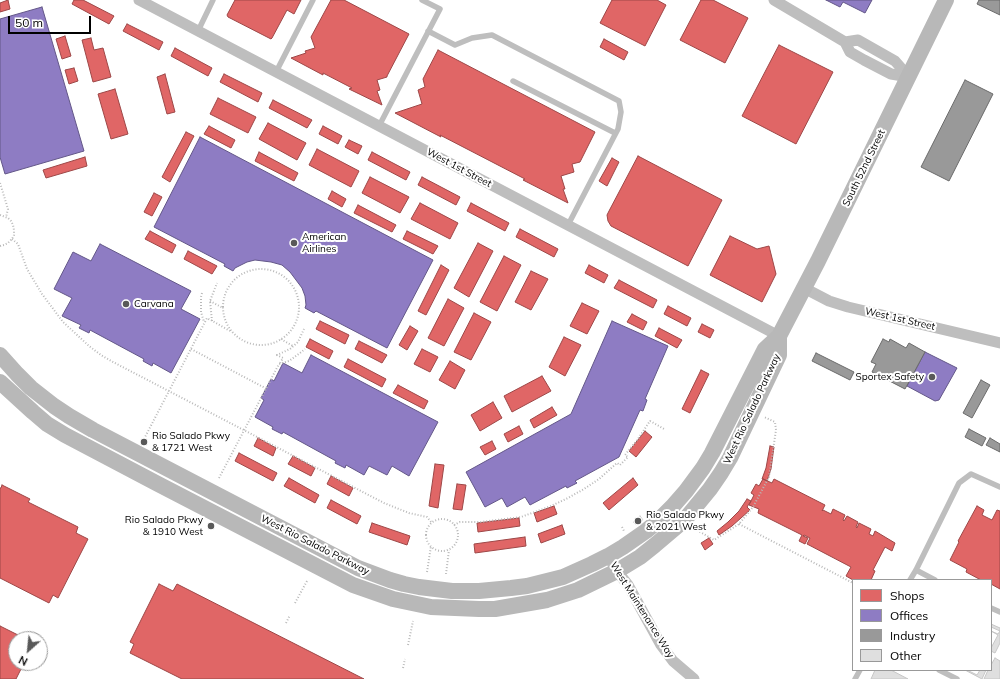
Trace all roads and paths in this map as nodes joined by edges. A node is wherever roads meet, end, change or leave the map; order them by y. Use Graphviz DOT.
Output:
graph roads {
  1 [pos="139,0"];
  2 [pos="213,0"];
  3 [pos="313,0"];
  4 [pos="422,0"];
  5 [pos="774,0"];
  6 [pos="946,0"];
  7 [pos="198,31"];
  8 [pos="428,31"];
  9 [pos="276,72"];
  10 [pos="909,77"];
  11 [pos="513,81"];
  12 [pos="379,126"];
  13 [pos="616,133"];
  14 [pos="0,183"];
  15 [pos="0,215"];
  16 [pos="6,217"];
  17 [pos="568,225"];
  18 [pos="12,239"];
  19 [pos="0,246"];
  20 [pos="217,283"];
  21 [pos="804,288"];
  22 [pos="202,293"];
  23 [pos="210,301"];
  24 [pos="223,308"];
  25 [pos="212,321"];
  26 [pos="204,323"];
  27 [pos="304,330"];
  28 [pos="233,333"];
  29 [pos="779,336"];
  30 [pos="281,339"];
  31 [pos="1000,342"];
  32 [pos="293,346"];
  33 [pos="191,349"];
  34 [pos="306,349"];
  35 [pos="0,355"];
  36 [pos="280,364"];
  37 [pos="0,382"];
  38 [pos="267,389"];
  39 [pos="169,391"];
  40 [pos="761,415"];
  41 [pos="664,429"];
  42 [pos="245,431"];
  43 [pos="144,439"];
  44 [pos="220,478"];
  45 [pos="1000,487"];
  46 [pos="432,523"];
  47 [pos="739,524"];
  48 [pos="454,525"];
  49 [pos="696,530"];
  50 [pos="431,546"];
  51 [pos="449,549"];
  52 [pos="608,556"];
  53 [pos="916,570"];
  54 [pos="617,571"];
  55 [pos="427,572"];
  56 [pos="446,574"];
  57 [pos="911,579"];
  58 [pos="934,579"];
  59 [pos="307,581"];
  60 [pos="852,582"];
  61 [pos="295,603"];
  62 [pos="290,615"];
  63 [pos="413,621"];
  64 [pos="286,623"];
  65 [pos="408,645"];
  66 [pos="405,659"];
  67 [pos="403,668"];
  68 [pos="942,671"];
  69 [pos="694,679"];
  70 [pos="957,679"];
  1 -- 7 [label="street, West 1st Street"];
  2 -- 7 [label="lane"];
  3 -- 9 [label="lane"];
  4 -- 8 [label="lane"];
  5 -- 10 [label="street"];
  6 -- 10 [label="main road, South 52nd Street"];
  7 -- 9 [label="street, West 1st Street"];
  8 -- 12 [label="lane"];
  8 -- 13 [label="lane"];
  9 -- 12 [label="street, West 1st Street"];
  10 -- 21 [label="main road, South 52nd Street"];
  11 -- 13 [label="lane"];
  12 -- 17 [label="street, West 1st Street"];
  13 -- 17 [label="lane"];
  14 -- 16 [label="path"];
  15 -- 16 [label="path"];
  16 -- 18 [label="path"];
  17 -- 29 [label="street, West 1st Street"];
  18 -- 19 [label="path"];
  18 -- 39 [label="path"];
  20 -- 23 [label="path"];
  21 -- 29 [label="main road, South 52nd Street"];
  21 -- 31 [label="street, West 1st Street"];
  22 -- 26 [label="path"];
  23 -- 24 [label="path"];
  23 -- 25 [label="path"];
  24 -- 28 [label="path"];
  24 -- 30 [label="path"];
  25 -- 26 [label="path"];
  25 -- 28 [label="path"];
  26 -- 33 [label="path"];
  27 -- 32 [label="path"];
  28 -- 30 [label="path"];
  29 -- 52 [label="main road, West Rio Salado Parkway"];
  29 -- 54 [label="main road, West Rio Salado Parkway"];
  30 -- 32 [label="path"];
  32 -- 36 [label="path"];
  33 -- 38 [label="path"];
  33 -- 39 [label="path"];
  34 -- 36 [label="path"];
  35 -- 52 [label="main road, West Rio Salado Parkway"];
  36 -- 38 [label="path"];
  37 -- 54 [label="main road, West Rio Salado Parkway"];
  38 -- 42 [label="path"];
  39 -- 42 [label="path"];
  39 -- 43 [label="path"];
  40 -- 47 [label="path"];
  41 -- 48 [label="path"];
  42 -- 44 [label="path"];
  42 -- 46 [label="path"];
  45 -- 53 [label="lane"];
  46 -- 48 [label="path"];
  46 -- 50 [label="path"];
  47 -- 49 [label="path"];
  47 -- 60 [label="path"];
  48 -- 51 [label="path"];
  50 -- 51 [label="path"];
  50 -- 55 [label="path"];
  51 -- 56 [label="path"];
  52 -- 54 [label="street, West Maintenance Way"];
  53 -- 57 [label="lane"];
  53 -- 58 [label="lane"];
  54 -- 69 [label="street, West Maintenance Way"];
  59 -- 61 [label="path"];
  62 -- 64 [label="path"];
  63 -- 65 [label="path"];
  66 -- 67 [label="path"];
  68 -- 70 [label="lane"];
}
